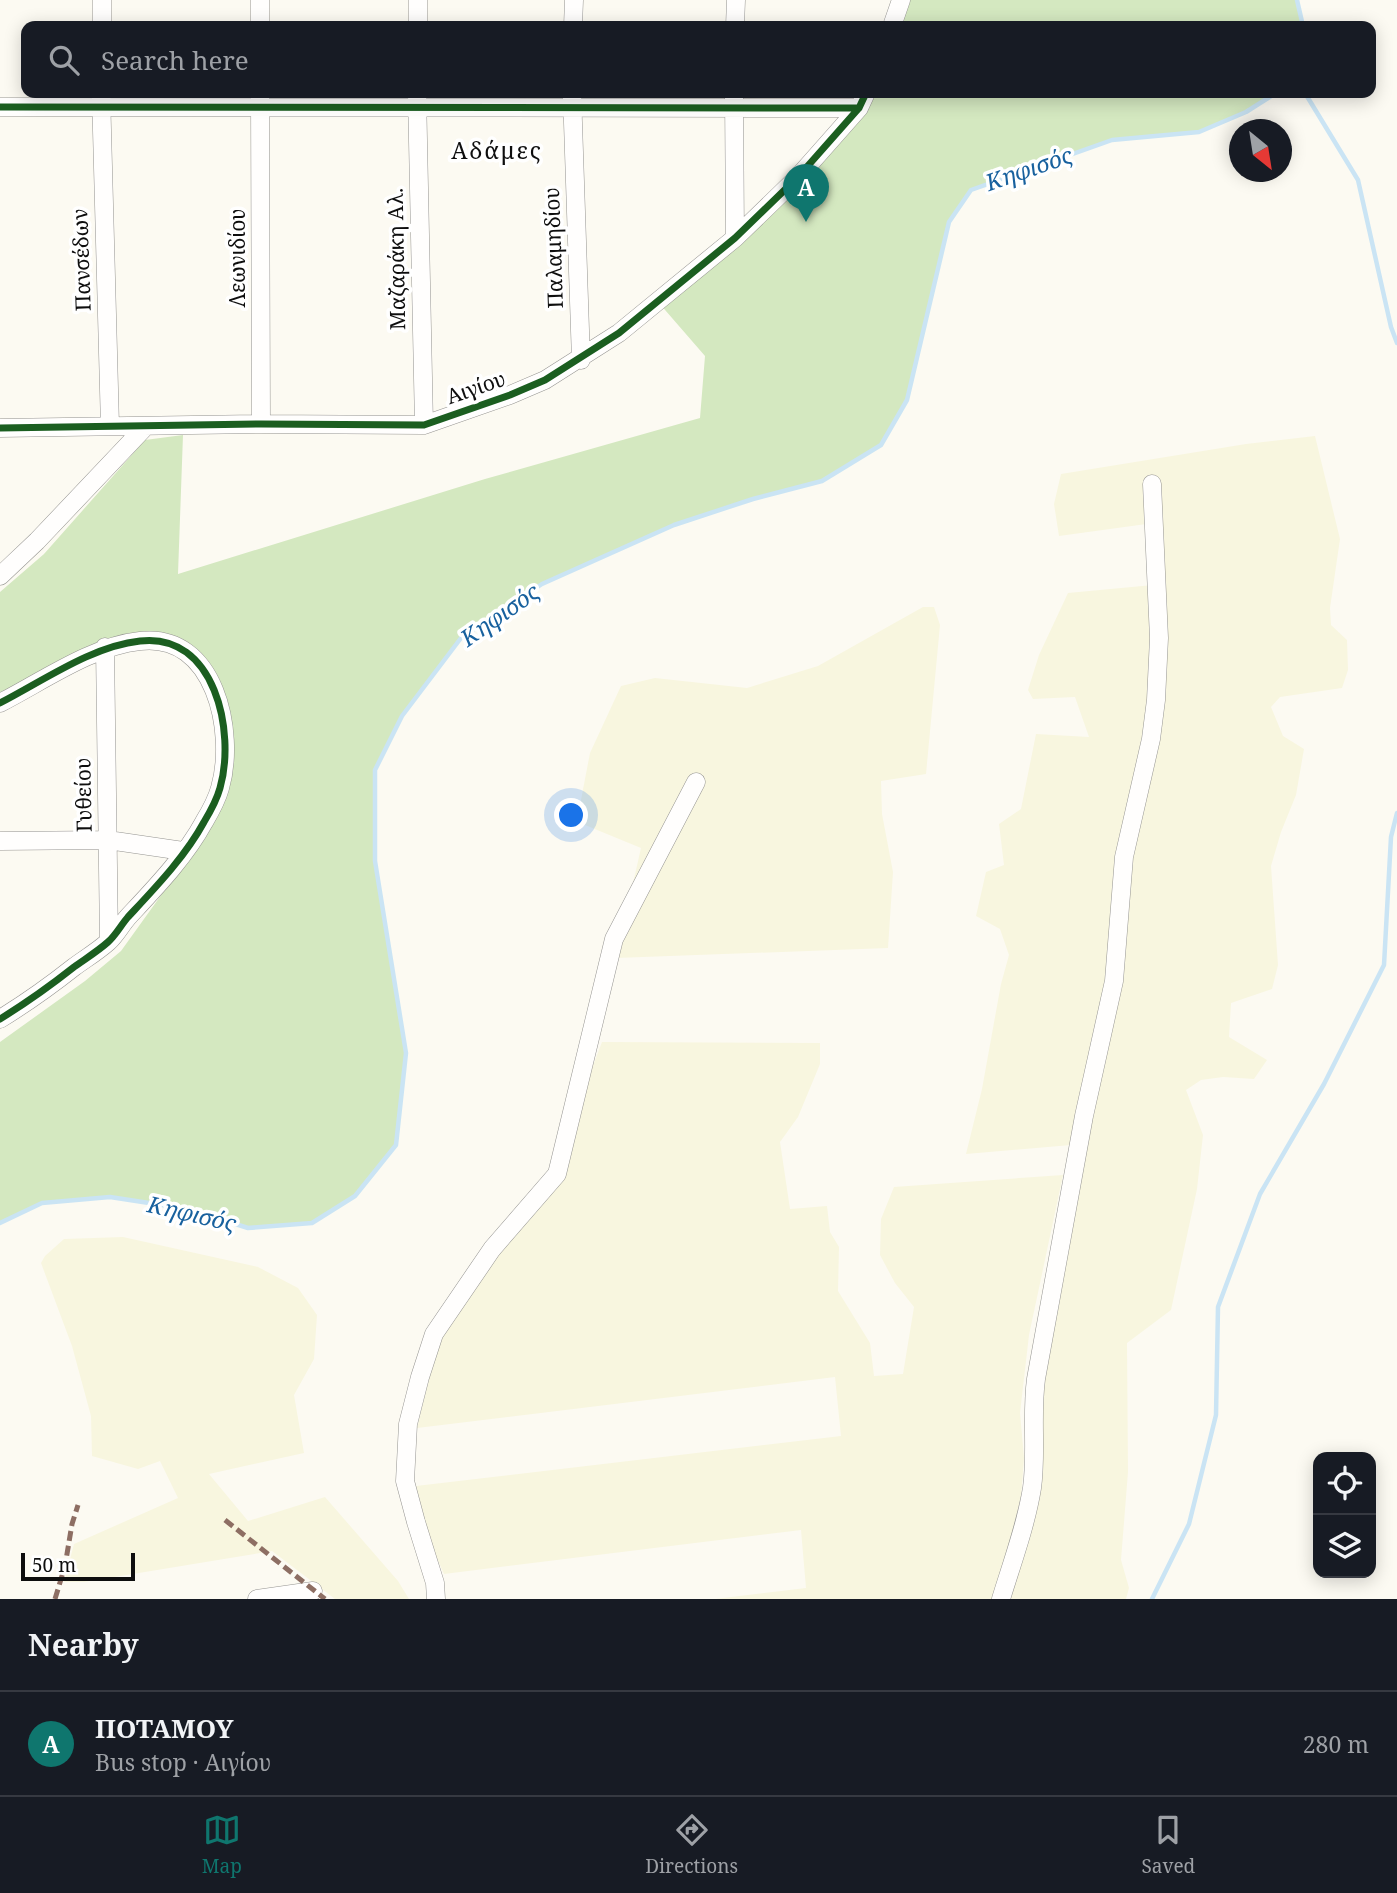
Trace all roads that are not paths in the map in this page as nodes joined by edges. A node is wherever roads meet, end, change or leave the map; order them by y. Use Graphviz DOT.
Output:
graph roads {
  1 [pos="102,0"];
  2 [pos="260,0"];
  3 [pos="418,0"];
  4 [pos="574,0"];
  5 [pos="736,0"];
  6 [pos="901,0"];
  7 [pos="102,21"];
  8 [pos="260,21"];
  9 [pos="418,21"];
  10 [pos="573,21"];
  11 [pos="735,21"];
  12 [pos="894,21"];
  13 [pos="101,100"];
  14 [pos="260,100"];
  15 [pos="416,100"];
  16 [pos="572,100"];
  17 [pos="734,100"];
  18 [pos="862,100"];
  19 [pos="0,107"];
  20 [pos="736,238"];
  21 [pos="580,360"];
  22 [pos="261,424"];
  23 [pos="424,425"];
  24 [pos="110,426"];
  25 [pos="146,426"];
  26 [pos="0,428"];
  27 [pos="1152,484"];
  28 [pos="0,576"];
  29 [pos="105,647"];
  30 [pos="0,703"];
  31 [pos="696,782"];
  32 [pos="108,840"];
  33 [pos="0,841"];
  34 [pos="183,851"];
  35 [pos="109,942"];
  36 [pos="0,1019"];
  37 [pos="313,1591"];
  38 [pos="257,1599"];
  39 [pos="436,1599"];
  40 [pos="1001,1599"];
  1 -- 7 [label="street"];
  2 -- 8 [label="street"];
  3 -- 9 [label="street"];
  4 -- 10 [label="street"];
  5 -- 11 [label="street"];
  6 -- 12 [label="street"];
  13 -- 14 [label="street"];
  13 -- 19 [label="street"];
  13 -- 24 [label="street, Πανσέδων"];
  14 -- 15 [label="street"];
  14 -- 22 [label="street, Λεωνιδίου"];
  15 -- 16 [label="street"];
  15 -- 23 [label="street, Μαζαράκη Αλ."];
  16 -- 17 [label="street"];
  16 -- 21 [label="street, Παλαμηδίου"];
  17 -- 18 [label="street"];
  17 -- 20 [label="street"];
  18 -- 20 [label="street, Αιγίου"];
  20 -- 21 [label="street, Αιγίου"];
  21 -- 23 [label="street, Αιγίου"];
  22 -- 23 [label="street, Αιγίου"];
  22 -- 25 [label="street, Αιγίου"];
  24 -- 25 [label="street, Αιγίου"];
  24 -- 26 [label="street, Αιγίου"];
  25 -- 28 [label="street"];
  27 -- 40 [label="street"];
  29 -- 30 [label="street"];
  29 -- 32 [label="street, Γυθείου"];
  29 -- 34 [label="street"];
  31 -- 39 [label="street"];
  32 -- 33 [label="street"];
  32 -- 34 [label="street"];
  32 -- 35 [label="street, Γυθείου"];
  34 -- 35 [label="street"];
  35 -- 36 [label="street"];
  37 -- 38 [label="street"];
}
